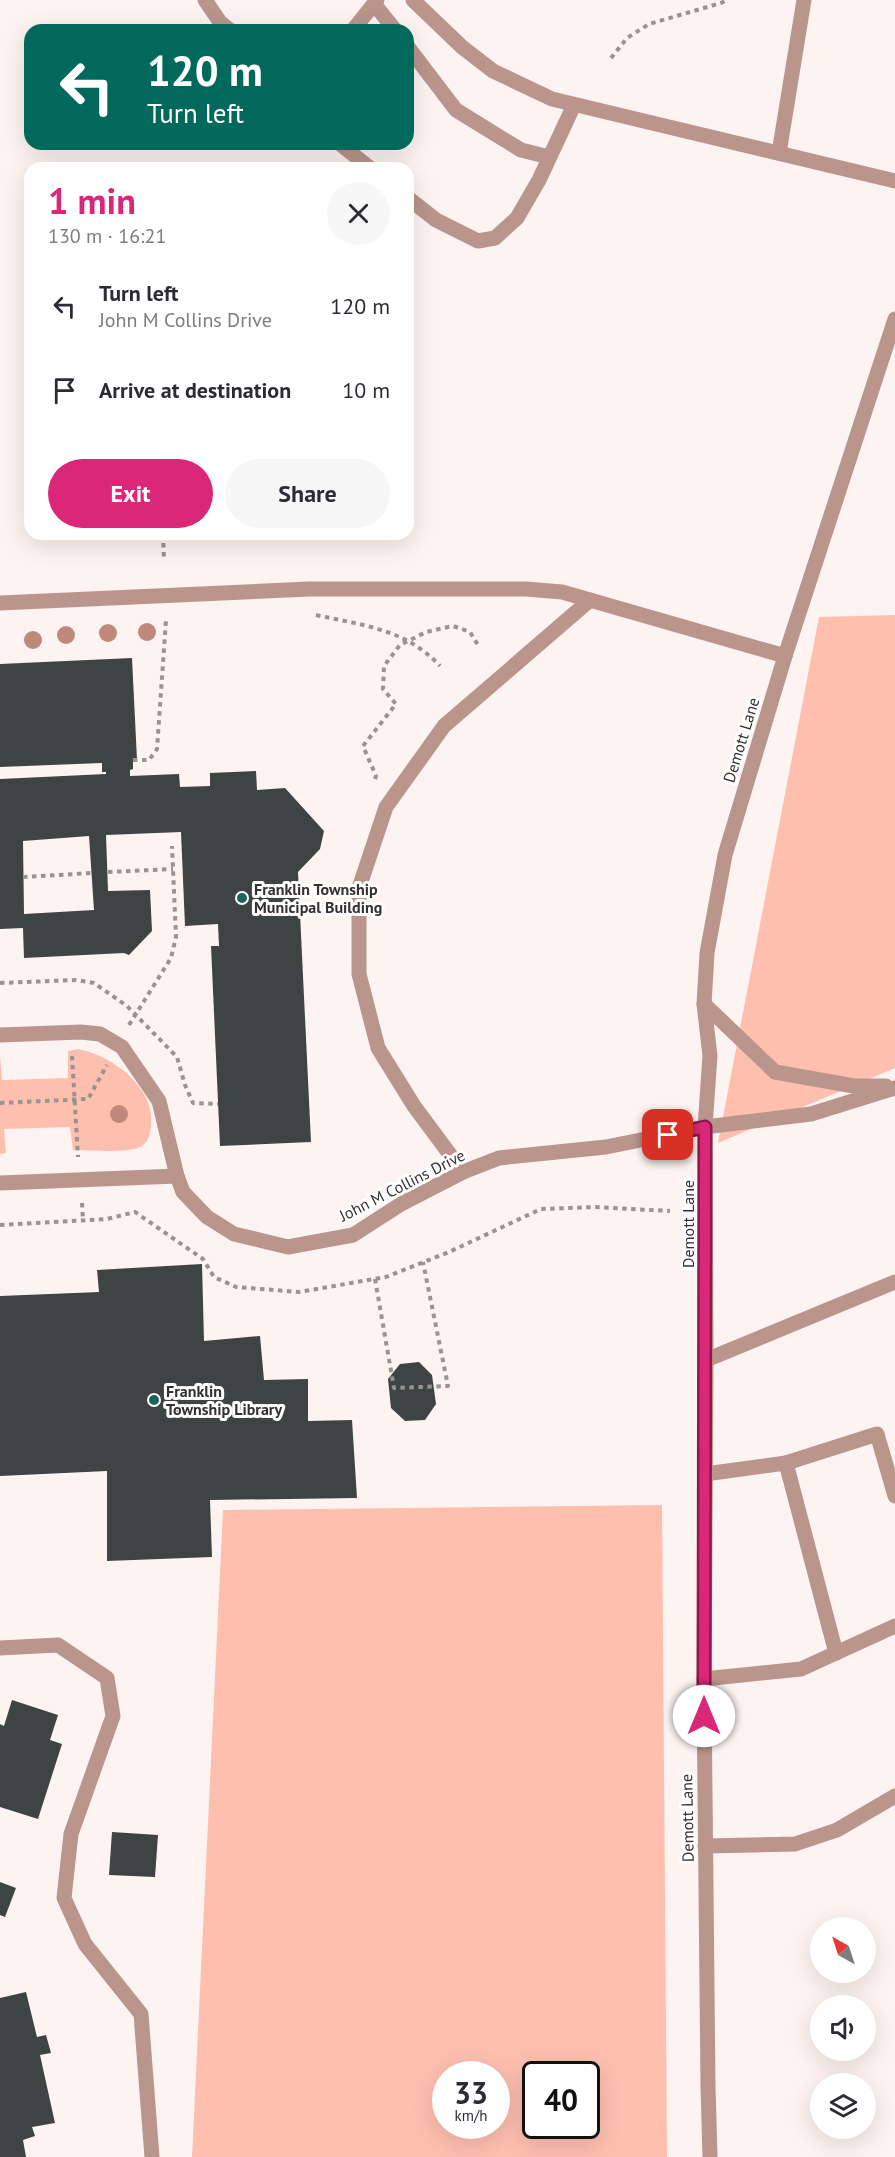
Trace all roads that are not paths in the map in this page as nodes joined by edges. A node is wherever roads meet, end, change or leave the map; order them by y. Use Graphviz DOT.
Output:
graph roads {
  1 [pos="205,0"];
  2 [pos="413,0"];
  3 [pos="804,0"];
  4 [pos="376,2"];
  5 [pos="222,24"];
  6 [pos="358,24"];
  7 [pos="390,24"];
  8 [pos="414,55"];
  9 [pos="574,105"];
  10 [pos="348,150"];
  11 [pos="779,153"];
  12 [pos="549,157"];
  13 [pos="362,162"];
  14 [pos="895,181"];
  15 [pos="414,203"];
  16 [pos="895,319"];
  17 [pos="590,600"];
  18 [pos="0,603"];
  19 [pos="785,656"];
  20 [pos="704,1004"];
  21 [pos="0,1035"];
  22 [pos="895,1087"];
  23 [pos="705,1127"];
  24 [pos="463,1172"];
  25 [pos="177,1176"];
  26 [pos="0,1183"];
  27 [pos="895,1282"];
  28 [pos="706,1360"];
  29 [pos="786,1463"];
  30 [pos="705,1474"];
  31 [pos="895,1496"];
  32 [pos="895,1626"];
  33 [pos="0,1648"];
  34 [pos="836,1653"];
  35 [pos="704,1679"];
  36 [pos="895,1797"];
  37 [pos="705,1846"];
  38 [pos="152,2157"];
  39 [pos="710,2157"];
  1 -- 5 [label="street"];
  2 -- 9 [label="street"];
  3 -- 11 [label="street"];
  4 -- 6 [label="street"];
  4 -- 7 [label="street"];
  8 -- 12 [label="street"];
  9 -- 11 [label="street"];
  9 -- 12 [label="street"];
  10 -- 13 [label="street"];
  11 -- 14 [label="street"];
  12 -- 15 [label="street"];
  16 -- 19 [label="street, Demott Lane"];
  17 -- 18 [label="street"];
  17 -- 19 [label="street"];
  17 -- 24 [label="street"];
  19 -- 20 [label="street, Demott Lane"];
  20 -- 22 [label="street"];
  20 -- 23 [label="street, Demott Lane"];
  21 -- 25 [label="street, John M Collins Drive"];
  22 -- 23 [label="street, John M Collins Drive"];
  23 -- 24 [label="street, John M Collins Drive"];
  23 -- 28 [label="street, Demott Lane"];
  24 -- 25 [label="street, John M Collins Drive"];
  25 -- 26 [label="street"];
  27 -- 28 [label="street"];
  28 -- 30 [label="street, Demott Lane"];
  29 -- 30 [label="street"];
  29 -- 31 [label="street"];
  29 -- 34 [label="street"];
  30 -- 35 [label="street, Demott Lane"];
  32 -- 34 [label="street"];
  33 -- 38 [label="street"];
  34 -- 35 [label="street"];
  35 -- 37 [label="street, Demott Lane"];
  36 -- 37 [label="street"];
  37 -- 39 [label="street, Demott Lane"];
}
